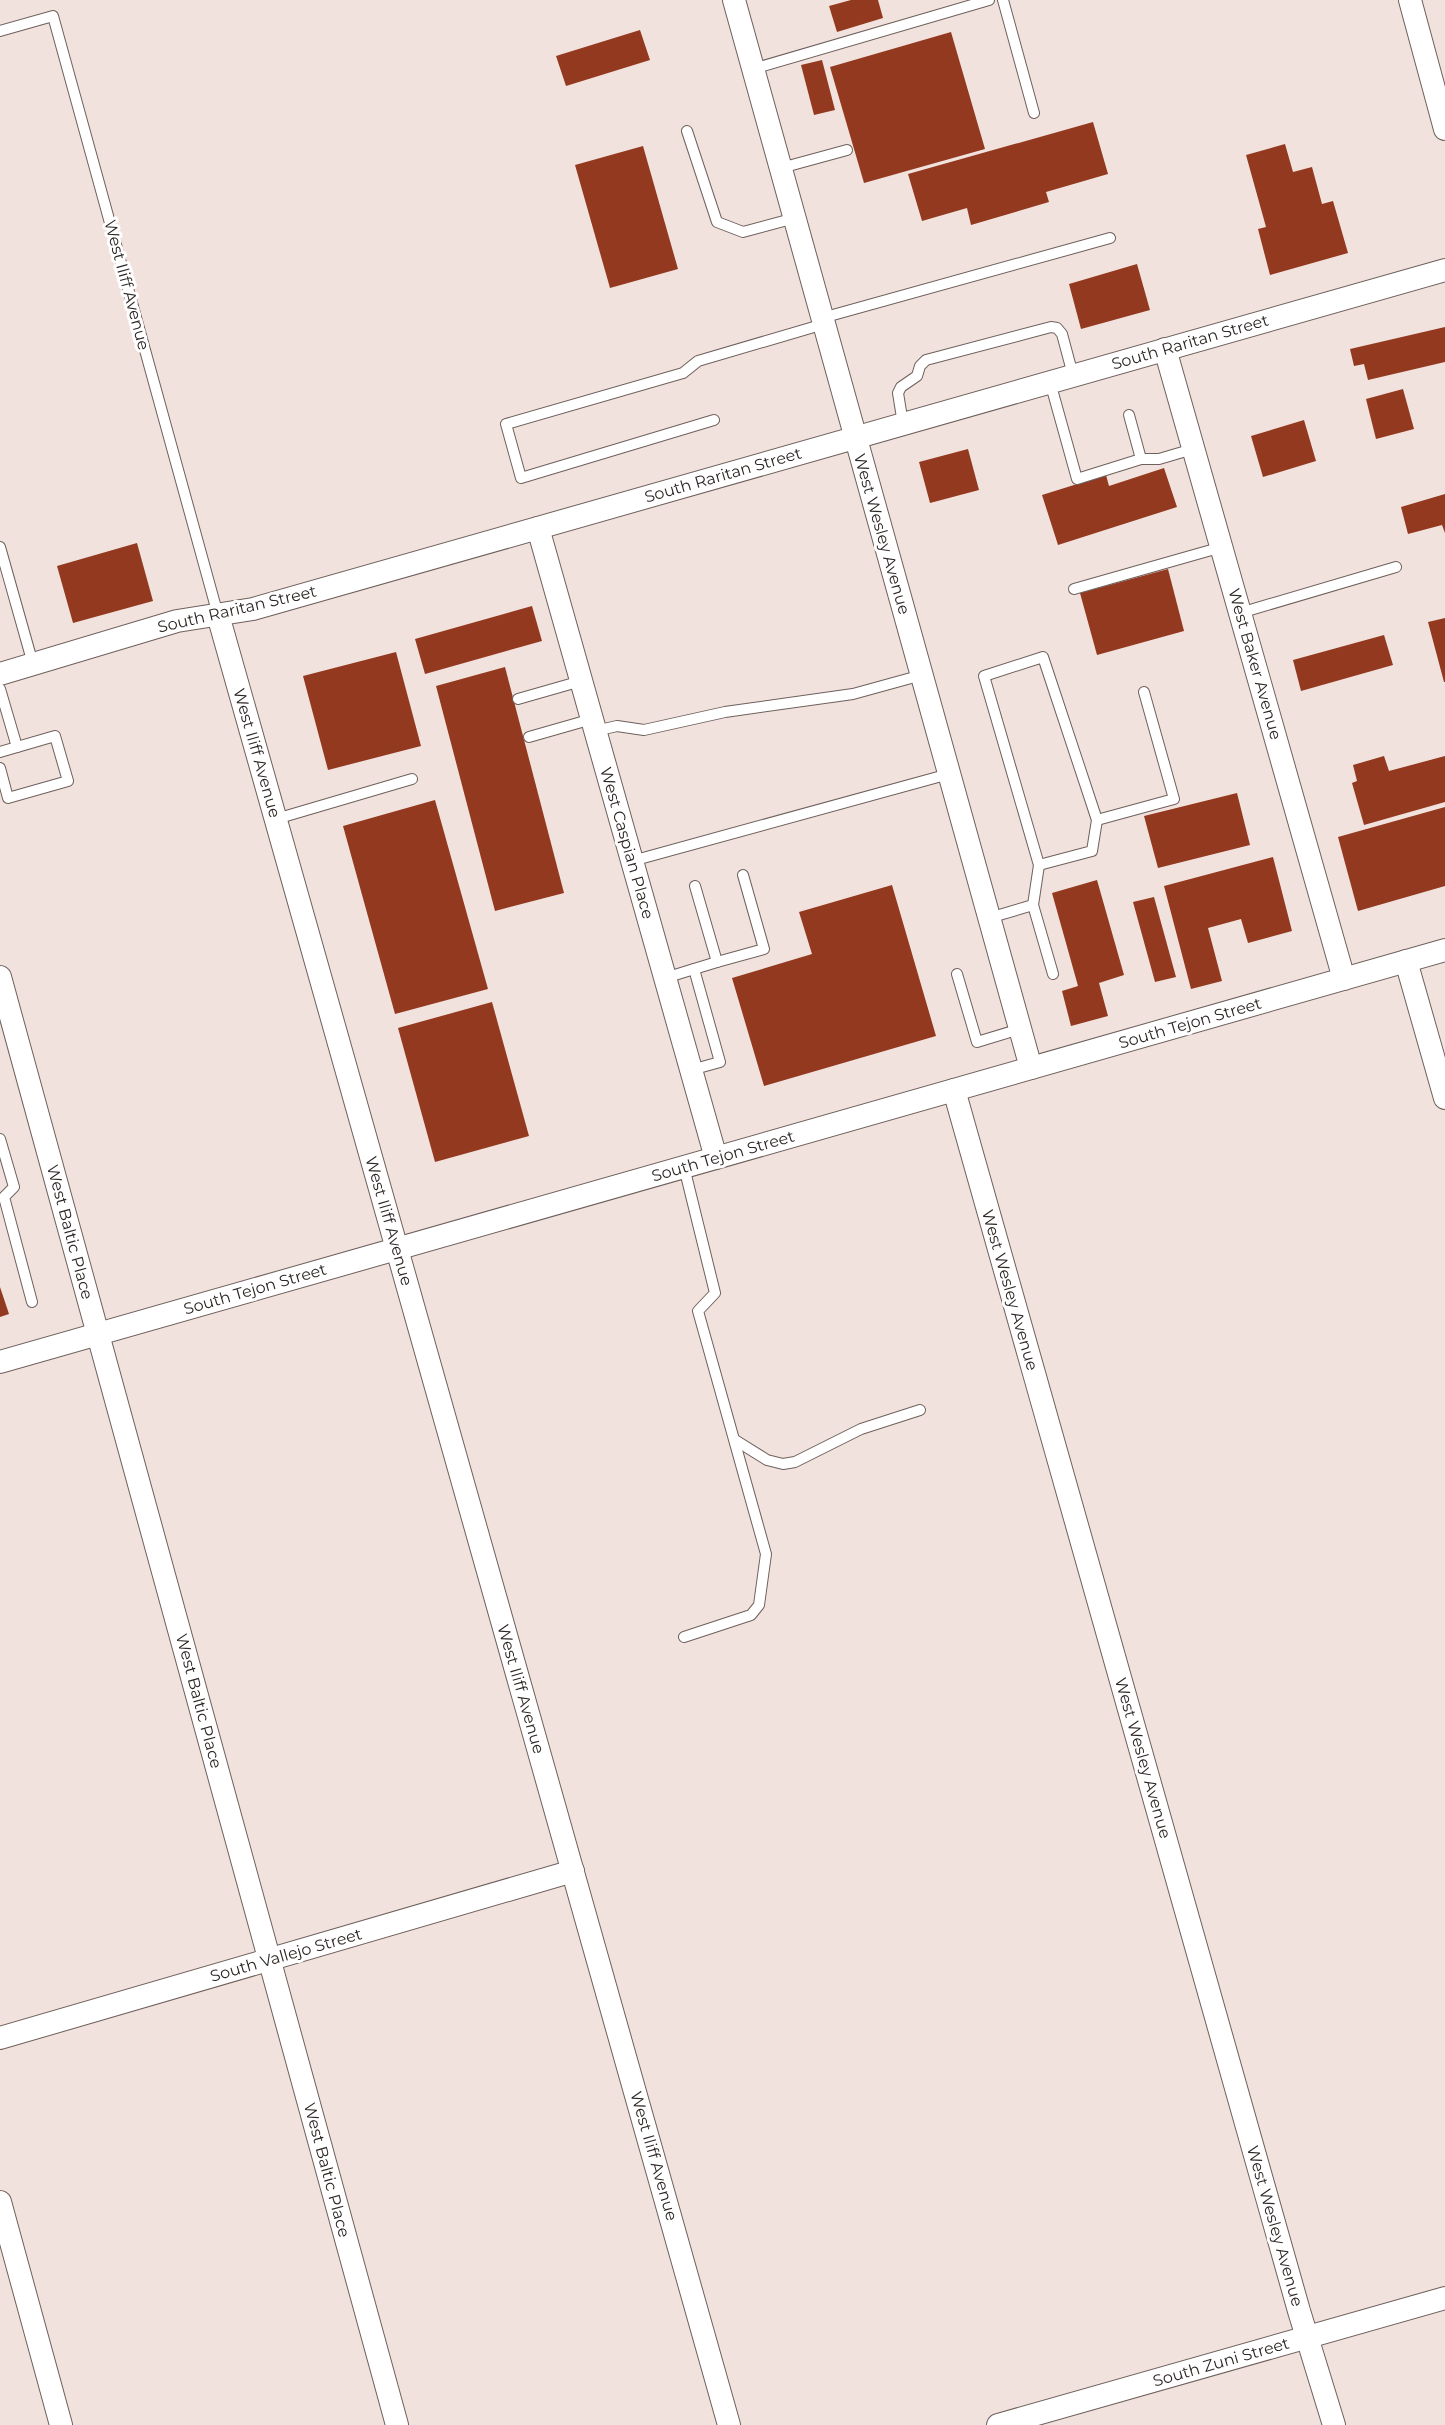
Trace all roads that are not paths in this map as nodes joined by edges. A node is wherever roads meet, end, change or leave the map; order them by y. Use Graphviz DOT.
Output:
graph roads {
  1 [pos="734,0"];
  2 [pos="989,0"];
  3 [pos="1003,0"];
  4 [pos="1410,0"];
  5 [pos="0,31"];
  6 [pos="753,69"];
  7 [pos="1034,113"];
  8 [pos="1445,129"];
  9 [pos="687,131"];
  10 [pos="847,150"];
  11 [pos="781,168"];
  12 [pos="795,218"];
  13 [pos="1110,238"];
  14 [pos="1445,270"];
  15 [pos="823,321"];
  16 [pos="1165,349"];
  17 [pos="1073,375"];
  18 [pos="1050,382"];
  19 [pos="1129,416"];
  20 [pos="714,420"];
  21 [pos="903,424"];
  22 [pos="855,437"];
  23 [pos="1193,449"];
  24 [pos="1141,459"];
  25 [pos="538,528"];
  26 [pos="0,547"];
  27 [pos="1222,547"];
  28 [pos="1396,567"];
  29 [pos="1074,589"];
  30 [pos="1240,613"];
  31 [pos="218,615"];
  32 [pos="33,664"];
  33 [pos="0,674"];
  34 [pos="922,675"];
  35 [pos="581,681"];
  36 [pos="0,689"];
  37 [pos="1144,692"];
  38 [pos="518,699"];
  39 [pos="593,725"];
  40 [pos="529,737"];
  41 [pos="17,747"];
  42 [pos="0,752"];
  43 [pos="0,768"];
  44 [pos="949,774"];
  45 [pos="412,778"];
  46 [pos="276,819"];
  47 [pos="1096,820"];
  48 [pos="632,861"];
  49 [pos="1039,865"];
  50 [pos="743,875"];
  51 [pos="695,886"];
  52 [pos="1033,905"];
  53 [pos="989,918"];
  54 [pos="1445,950"];
  55 [pos="1406,961"];
  56 [pos="717,962"];
  57 [pos="694,969"];
  58 [pos="957,974"];
  59 [pos="1053,974"];
  60 [pos="0,977"];
  61 [pos="665,978"];
  62 [pos="1344,979"];
  63 [pos="1020,1029"];
  64 [pos="1031,1068"];
  65 [pos="691,1070"];
  66 [pos="954,1090"];
  67 [pos="1445,1098"];
  68 [pos="0,1139"];
  69 [pos="716,1158"];
  70 [pos="684,1167"];
  71 [pos="397,1249"];
  72 [pos="32,1302"];
  73 [pos="98,1334"];
  74 [pos="0,1362"];
  75 [pos="920,1410"];
  76 [pos="735,1440"];
  77 [pos="684,1637"];
  78 [pos="573,1871"];
  79 [pos="270,1960"];
  80 [pos="0,2038"];
  81 [pos="0,2202"];
  82 [pos="1445,2298"];
  83 [pos="1309,2337"];
  84 [pos="61,2425"];
  85 [pos="397,2425"];
  86 [pos="729,2425"];
  87 [pos="998,2425"];
  88 [pos="1334,2425"];
  1 -- 6 [label="street, West Wesley Avenue"];
  2 -- 6 [label="lane"];
  3 -- 7 [label="lane"];
  4 -- 8 [label="street"];
  5 -- 31 [label="lane, West Iliff Avenue"];
  6 -- 11 [label="street, West Wesley Avenue"];
  9 -- 12 [label="lane"];
  10 -- 11 [label="lane"];
  11 -- 12 [label="street, West Wesley Avenue"];
  12 -- 15 [label="street, West Wesley Avenue"];
  13 -- 15 [label="lane"];
  14 -- 16 [label="street, South Raritan Street"];
  15 -- 20 [label="lane"];
  15 -- 22 [label="street, West Wesley Avenue"];
  16 -- 17 [label="street, South Raritan Street"];
  16 -- 23 [label="street, West Baker Avenue"];
  17 -- 18 [label="street, South Raritan Street"];
  17 -- 21 [label="lane"];
  18 -- 21 [label="street, South Raritan Street"];
  18 -- 24 [label="lane"];
  19 -- 24 [label="lane"];
  21 -- 22 [label="street, South Raritan Street"];
  22 -- 25 [label="street, South Raritan Street"];
  22 -- 34 [label="street, West Wesley Avenue"];
  23 -- 24 [label="lane"];
  23 -- 27 [label="street, West Baker Avenue"];
  25 -- 31 [label="street, South Raritan Street"];
  25 -- 35 [label="street, West Caspian Place"];
  26 -- 32 [label="lane"];
  27 -- 29 [label="lane"];
  27 -- 30 [label="street, West Baker Avenue"];
  28 -- 30 [label="lane"];
  30 -- 62 [label="street, West Baker Avenue"];
  31 -- 32 [label="street, South Raritan Street"];
  31 -- 46 [label="street, West Iliff Avenue"];
  32 -- 33 [label="street, South Raritan Street"];
  34 -- 39 [label="lane"];
  34 -- 44 [label="street, West Wesley Avenue"];
  35 -- 38 [label="lane"];
  35 -- 39 [label="street, West Caspian Place"];
  36 -- 41 [label="lane"];
  37 -- 47 [label="lane"];
  39 -- 40 [label="lane"];
  39 -- 48 [label="street, West Caspian Place"];
  41 -- 42 [label="lane"];
  41 -- 43 [label="lane"];
  44 -- 48 [label="lane"];
  44 -- 53 [label="street, West Wesley Avenue"];
  45 -- 46 [label="lane"];
  46 -- 71 [label="street, West Iliff Avenue"];
  47 -- 49 [label="lane"];
  47 -- 49 [label="lane"];
  48 -- 61 [label="street, West Caspian Place"];
  49 -- 52 [label="lane"];
  50 -- 56 [label="lane"];
  51 -- 56 [label="lane"];
  52 -- 53 [label="lane"];
  52 -- 59 [label="lane"];
  53 -- 63 [label="street, West Wesley Avenue"];
  54 -- 55 [label="street, South Tejon Street"];
  55 -- 62 [label="street, South Tejon Street"];
  55 -- 67 [label="street"];
  56 -- 57 [label="lane"];
  57 -- 61 [label="lane"];
  57 -- 65 [label="lane"];
  58 -- 63 [label="lane"];
  60 -- 73 [label="street, West Baltic Place"];
  61 -- 65 [label="street, West Caspian Place"];
  62 -- 64 [label="street, South Tejon Street"];
  63 -- 64 [label="street, West Wesley Avenue"];
  64 -- 66 [label="street, South Tejon Street"];
  65 -- 69 [label="street, West Caspian Place"];
  66 -- 69 [label="street, South Tejon Street"];
  66 -- 83 [label="street, West Wesley Avenue"];
  68 -- 72 [label="lane"];
  69 -- 70 [label="street, South Tejon Street"];
  70 -- 71 [label="street, South Tejon Street"];
  70 -- 76 [label="lane"];
  71 -- 73 [label="street, South Tejon Street"];
  71 -- 78 [label="street, West Iliff Avenue"];
  73 -- 74 [label="street, South Tejon Street"];
  73 -- 79 [label="street, West Baltic Place"];
  75 -- 76 [label="lane"];
  76 -- 77 [label="lane"];
  78 -- 79 [label="street, South Vallejo Street"];
  78 -- 86 [label="street, West Iliff Avenue"];
  79 -- 80 [label="street, South Vallejo Street"];
  79 -- 85 [label="street, West Baltic Place"];
  81 -- 84 [label="street"];
  82 -- 83 [label="street, South Zuni Street"];
  83 -- 87 [label="street, South Zuni Street"];
  83 -- 88 [label="street, West Wesley Avenue"];
}
